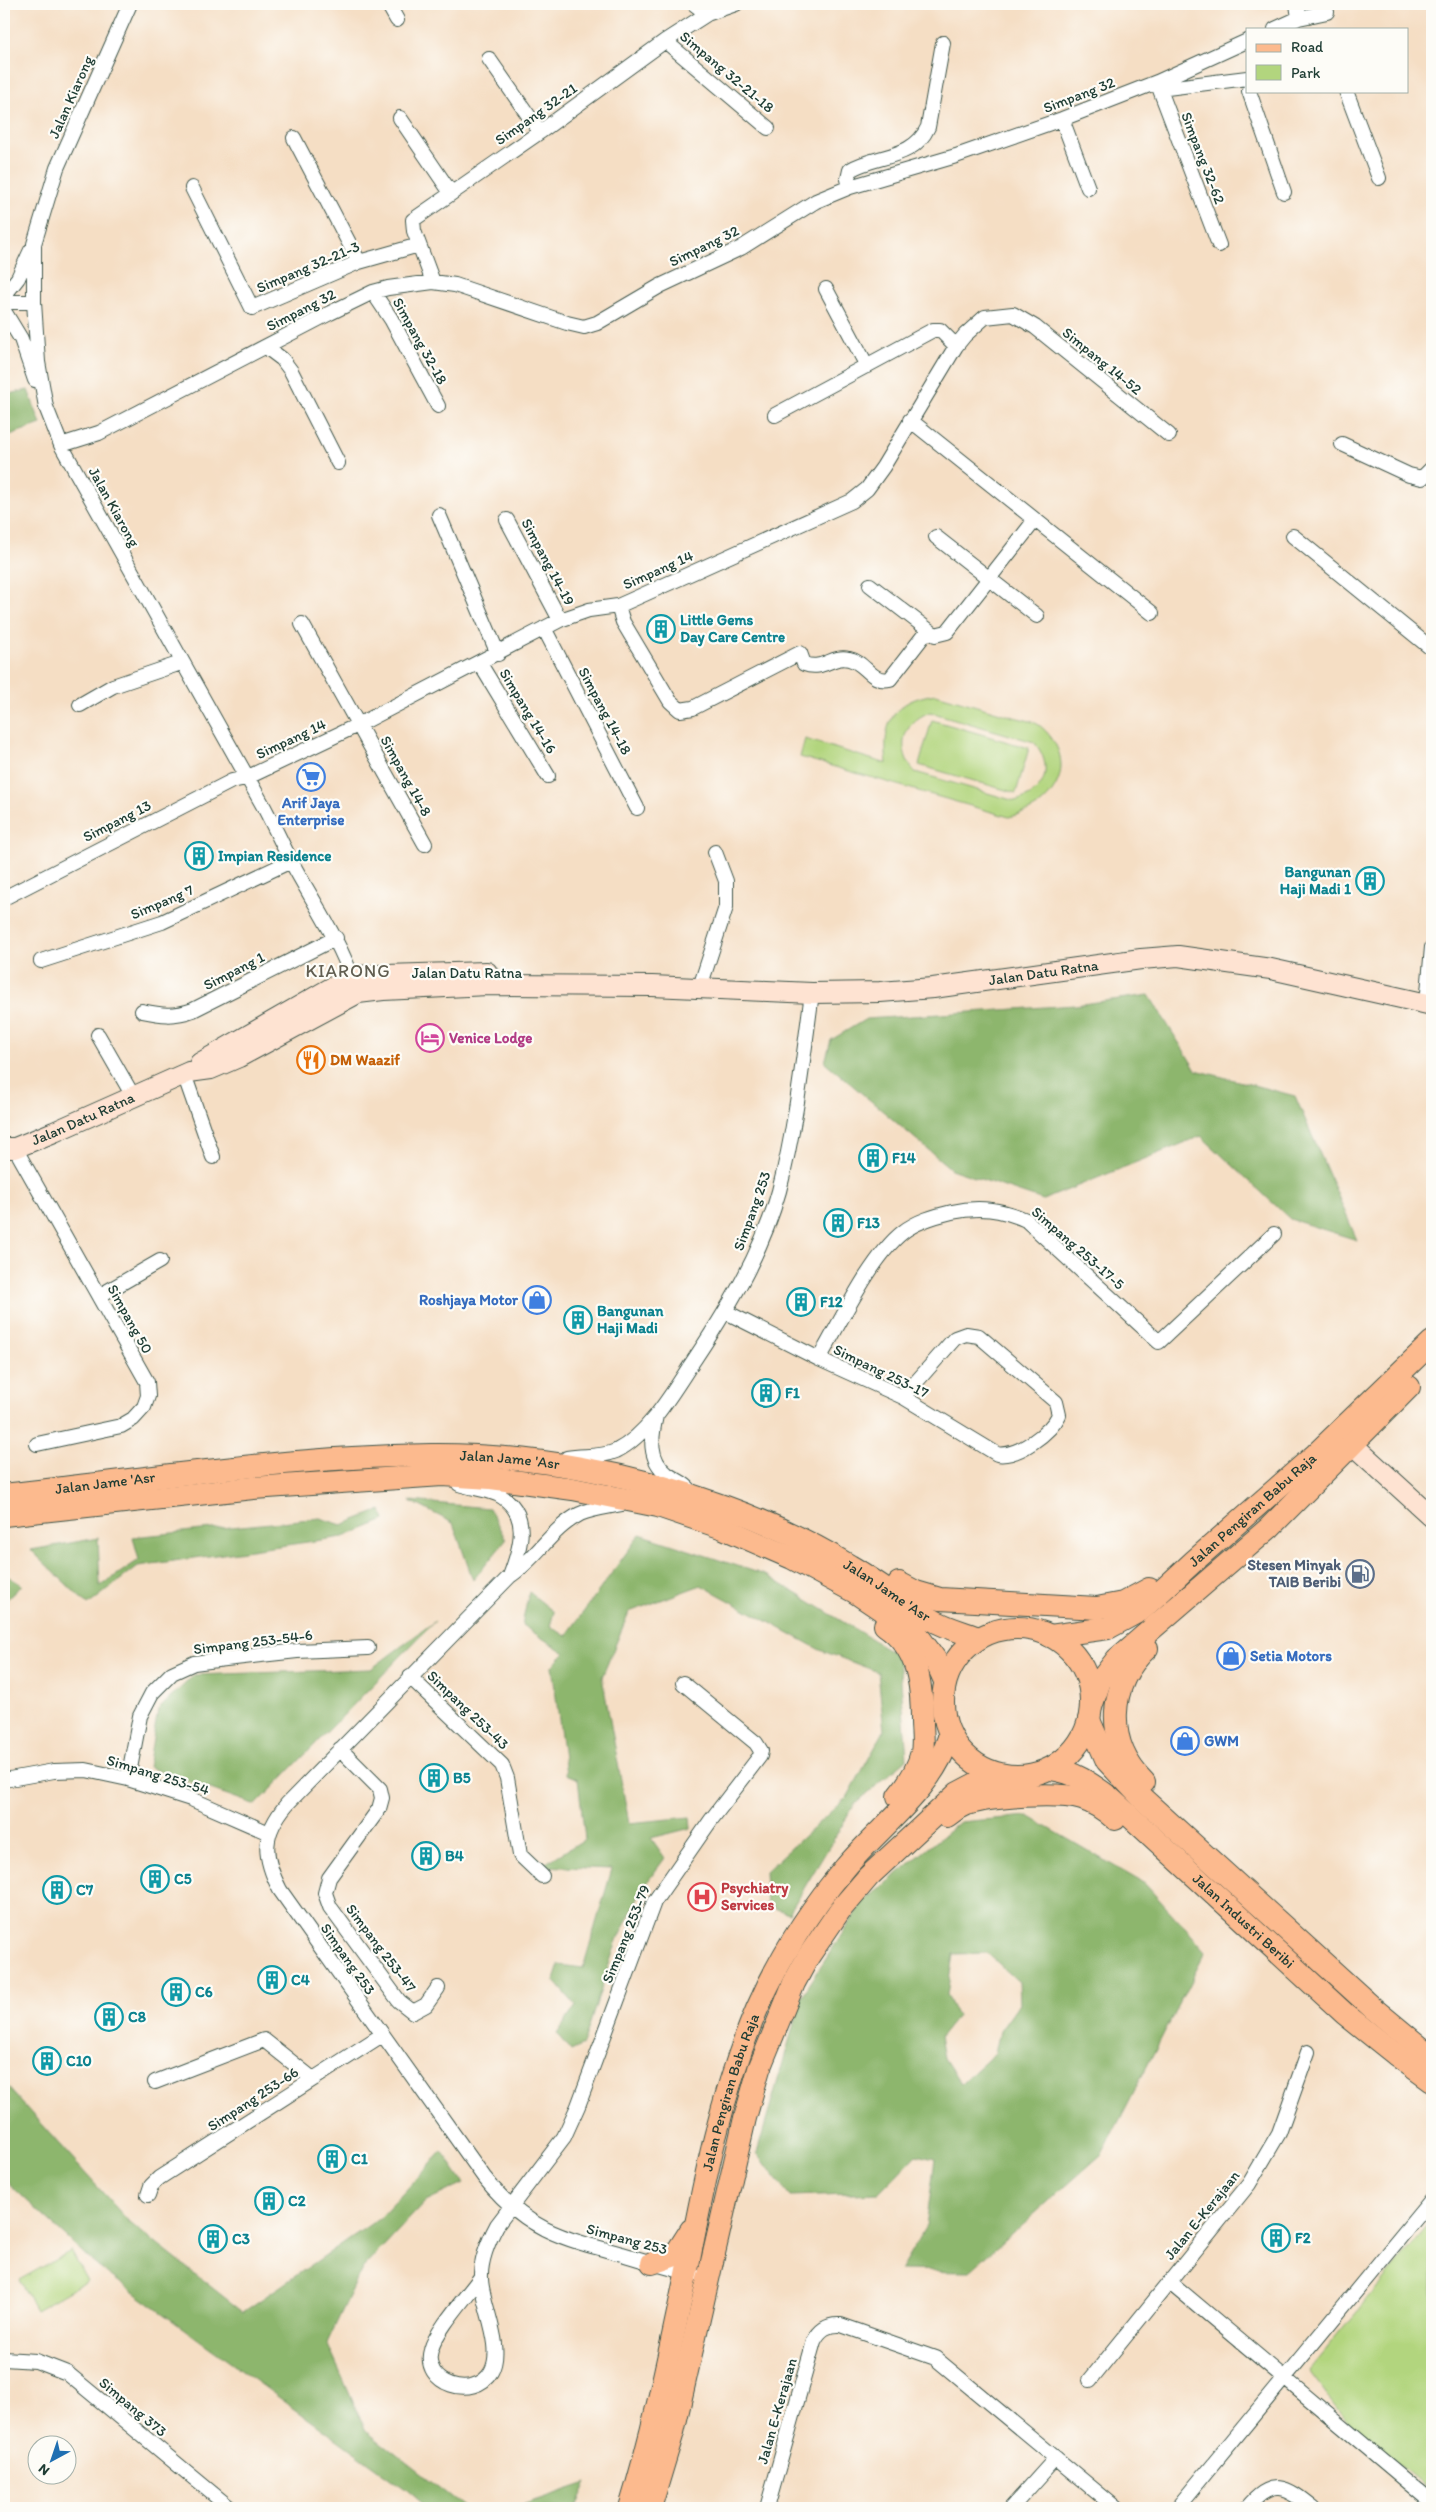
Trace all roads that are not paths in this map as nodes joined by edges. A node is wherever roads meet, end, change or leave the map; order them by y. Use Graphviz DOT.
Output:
graph roads {
  1 [pos="130,4"];
  2 [pos="388,4"];
  3 [pos="694,4"];
  4 [pos="736,4"];
  5 [pos="1297,4"];
  6 [pos="1326,12"];
  7 [pos="707,14"];
  8 [pos="1299,18"];
  9 [pos="397,20"];
  10 [pos="1277,28"];
  11 [pos="665,41"];
  12 [pos="1246,42"];
  13 [pos="942,43"];
  14 [pos="489,59"];
  15 [pos="1157,82"];
  16 [pos="1246,84"];
  17 [pos="1250,92"];
  18 [pos="1346,92"];
  19 [pos="400,118"];
  20 [pos="1062,119"];
  21 [pos="768,128"];
  22 [pos="540,132"];
  23 [pos="294,138"];
  24 [pos="1378,178"];
  25 [pos="850,187"];
  26 [pos="192,188"];
  27 [pos="1088,188"];
  28 [pos="1284,192"];
  29 [pos="452,193"];
  30 [pos="34,244"];
  31 [pos="1219,244"];
  32 [pos="419,245"];
  33 [pos="359,262"];
  34 [pos="434,282"];
  35 [pos="826,289"];
  36 [pos="373,292"];
  37 [pos="4,296"];
  38 [pos="4,302"];
  39 [pos="34,302"];
  40 [pos="4,312"];
  41 [pos="1013,314"];
  42 [pos="956,346"];
  43 [pos="266,347"];
  44 [pos="867,366"];
  45 [pos="46,406"];
  46 [pos="438,406"];
  47 [pos="775,415"];
  48 [pos="910,420"];
  49 [pos="1168,435"];
  50 [pos="1342,444"];
  51 [pos="61,445"];
  52 [pos="338,463"];
  53 [pos="1432,468"];
  54 [pos="439,515"];
  55 [pos="508,520"];
  56 [pos="1035,520"];
  57 [pos="1293,536"];
  58 [pos="936,537"];
  59 [pos="989,578"];
  60 [pos="870,585"];
  61 [pos="618,606"];
  62 [pos="1152,612"];
  63 [pos="1037,616"];
  64 [pos="560,620"];
  65 [pos="302,624"];
  66 [pos="544,628"];
  67 [pos="928,630"];
  68 [pos="1432,648"];
  69 [pos="498,654"];
  70 [pos="479,662"];
  71 [pos="181,663"];
  72 [pos="80,705"];
  73 [pos="358,725"];
  74 [pos="548,776"];
  75 [pos="246,778"];
  76 [pos="637,808"];
  77 [pos="425,844"];
  78 [pos="715,852"];
  79 [pos="291,861"];
  80 [pos="4,898"];
  81 [pos="336,938"];
  82 [pos="1432,947"];
  83 [pos="40,961"];
  84 [pos="355,984"];
  85 [pos="700,987"];
  86 [pos="812,993"];
  87 [pos="1430,1005"];
  88 [pos="142,1011"];
  89 [pos="98,1035"];
  90 [pos="186,1073"];
  91 [pos="133,1096"];
  92 [pos="9,1148"];
  93 [pos="213,1156"];
  94 [pos="1274,1234"];
  95 [pos="160,1262"];
  96 [pos="99,1296"];
  97 [pos="726,1312"];
  98 [pos="1432,1342"];
  99 [pos="819,1359"];
  100 [pos="1432,1363"];
  101 [pos="903,1397"];
  102 [pos="656,1416"];
  103 [pos="37,1444"];
  104 [pos="1353,1445"];
  105 [pos="553,1464"];
  106 [pos="442,1475"];
  107 [pos="4,1495"];
  108 [pos="694,1496"];
  109 [pos="638,1502"];
  110 [pos="4,1515"];
  111 [pos="1432,1517"];
  112 [pos="1193,1562"];
  113 [pos="850,1566"];
  114 [pos="822,1574"];
  115 [pos="510,1576"];
  116 [pos="1208,1581"];
  117 [pos="1050,1636"];
  118 [pos="979,1638"];
  119 [pos="368,1648"];
  120 [pos="410,1677"];
  121 [pos="945,1681"];
  122 [pos="683,1683"];
  123 [pos="1090,1714"];
  124 [pos="950,1735"];
  125 [pos="340,1749"];
  126 [pos="1051,1769"];
  127 [pos="1008,1776"];
  128 [pos="4,1780"];
  129 [pos="128,1780"];
  130 [pos="269,1833"];
  131 [pos="1210,1858"];
  132 [pos="845,1868"];
  133 [pos="542,1876"];
  134 [pos="869,1876"];
  135 [pos="1196,1877"];
  136 [pos="438,1988"];
  137 [pos="382,2035"];
  138 [pos="1308,2052"];
  139 [pos="1432,2057"];
  140 [pos="313,2079"];
  141 [pos="1432,2081"];
  142 [pos="155,2082"];
  143 [pos="148,2195"];
  144 [pos="1432,2199"];
  145 [pos="511,2208"];
  146 [pos="696,2221"];
  147 [pos="652,2263"];
  148 [pos="686,2272"];
  149 [pos="480,2278"];
  150 [pos="709,2278"];
  151 [pos="1170,2282"];
  152 [pos="4,2359"];
  153 [pos="1285,2378"];
  154 [pos="1090,2380"];
  155 [pos="1056,2458"];
  156 [pos="1432,2502"];
  157 [pos="230,2508"];
  158 [pos="630,2508"];
  159 [pos="650,2508"];
  160 [pos="767,2508"];
  161 [pos="1011,2508"];
  162 [pos="1116,2508"];
  163 [pos="1177,2508"];
  164 [pos="1247,2508"];
  165 [pos="1313,2508"];
  1 -- 30 [label="street, Jalan Kiarong"];
  2 -- 9 [label="street"];
  3 -- 7 [label="street"];
  4 -- 7 [label="street, Simpang 32-21"];
  5 -- 8 [label="street"];
  6 -- 8 [label="street"];
  7 -- 11 [label="street, Simpang 32-21"];
  8 -- 10 [label="street"];
  11 -- 21 [label="street, Simpang 32-21-18"];
  11 -- 22 [label="street, Simpang 32-21"];
  12 -- 15 [label="street, Simpang 32"];
  13 -- 25 [label="street"];
  14 -- 22 [label="street"];
  15 -- 16 [label="street"];
  15 -- 20 [label="street, Simpang 32"];
  15 -- 31 [label="street, Simpang 32-62"];
  17 -- 28 [label="street"];
  18 -- 24 [label="street"];
  19 -- 29 [label="street"];
  20 -- 25 [label="street, Simpang 32"];
  20 -- 27 [label="street"];
  22 -- 29 [label="street, Simpang 32-21"];
  23 -- 33 [label="street"];
  25 -- 34 [label="street, Simpang 32"];
  26 -- 33 [label="street, Simpang 32-21-3"];
  29 -- 32 [label="street, Simpang 32-21"];
  30 -- 37 [label="street"];
  30 -- 39 [label="street, Jalan Kiarong"];
  32 -- 33 [label="street, Simpang 32-21-3"];
  32 -- 34 [label="street, Simpang 32-21"];
  34 -- 36 [label="street, Simpang 32"];
  35 -- 44 [label="street"];
  36 -- 43 [label="street, Simpang 32"];
  36 -- 46 [label="street, Simpang 32-18"];
  38 -- 39 [label="street"];
  39 -- 45 [label="street, Jalan Kiarong"];
  40 -- 45 [label="street"];
  41 -- 42 [label="street, Simpang 14"];
  41 -- 49 [label="street, Simpang 14-52"];
  42 -- 44 [label="street"];
  42 -- 48 [label="street, Simpang 14"];
  43 -- 51 [label="street, Simpang 32"];
  43 -- 52 [label="street, Simpang 32"];
  44 -- 47 [label="street"];
  45 -- 51 [label="street, Jalan Kiarong"];
  48 -- 56 [label="street"];
  48 -- 61 [label="street, Simpang 14"];
  50 -- 53 [label="street"];
  51 -- 71 [label="street, Jalan Kiarong"];
  54 -- 69 [label="street"];
  55 -- 64 [label="street, Simpang 14-19"];
  56 -- 59 [label="street"];
  56 -- 62 [label="street"];
  57 -- 68 [label="street"];
  58 -- 59 [label="street"];
  59 -- 63 [label="street"];
  59 -- 67 [label="street"];
  60 -- 67 [label="street"];
  61 -- 64 [label="street, Simpang 14"];
  61 -- 67 [label="street"];
  64 -- 66 [label="street, Simpang 14"];
  65 -- 73 [label="street, Simpang 14-8"];
  66 -- 69 [label="street, Simpang 14"];
  66 -- 76 [label="street, Simpang 14-18"];
  69 -- 70 [label="street, Simpang 14"];
  70 -- 73 [label="street, Simpang 14"];
  70 -- 74 [label="street, Simpang 14-16"];
  71 -- 72 [label="street"];
  71 -- 75 [label="street, Jalan Kiarong"];
  73 -- 75 [label="street, Simpang 14"];
  73 -- 77 [label="street, Simpang 14-8"];
  75 -- 79 [label="street, Jalan Kiarong"];
  75 -- 80 [label="street, Simpang 13"];
  78 -- 85 [label="street"];
  79 -- 81 [label="street, Jalan Kiarong"];
  79 -- 83 [label="street, Simpang 7"];
  81 -- 84 [label="street, Jalan Kiarong"];
  81 -- 88 [label="street, Simpang 1"];
  82 -- 87 [label="street"];
  84 -- 85 [label="main road, Jalan Datu Ratna"];
  84 -- 90 [label="main road, Jalan Datu Ratna"];
  85 -- 86 [label="main road, Jalan Datu Ratna"];
  86 -- 87 [label="main road, Jalan Datu Ratna"];
  86 -- 97 [label="street, Simpang 253"];
  89 -- 91 [label="street"];
  90 -- 91 [label="main road, Jalan Datu Ratna"];
  90 -- 93 [label="street"];
  91 -- 92 [label="main road, Jalan Datu Ratna"];
  92 -- 96 [label="street, Simpang 50"];
  94 -- 99 [label="street, Simpang 253-17-5"];
  95 -- 96 [label="street"];
  96 -- 103 [label="street, Simpang 50"];
  97 -- 99 [label="street, Simpang 253-17"];
  97 -- 102 [label="street, Simpang 253"];
  98 -- 112 [label="main road, Jalan Pengiran Babu Raja"];
  99 -- 101 [label="street, Simpang 253-17"];
  100 -- 104 [label="main road, Jalan Pengiran Babu Raja"];
  101 -- 101 [label="street, Simpang 253-17"];
  102 -- 105 [label="street, Simpang 253"];
  102 -- 108 [label="street, Simpang 253"];
  104 -- 111 [label="main road"];
  104 -- 116 [label="main road, Jalan Pengiran Babu Raja"];
  105 -- 107 [label="main road, Jalan Jame 'Asr"];
  105 -- 108 [label="main road, Jalan Jame 'Asr"];
  106 -- 109 [label="main road, Jalan Jame 'Asr"];
  106 -- 110 [label="main road, Jalan Jame 'Asr"];
  106 -- 115 [label="street, Simpang 253"];
  108 -- 113 [label="main road, Jalan Jame 'Asr"];
  109 -- 114 [label="main road, Jalan Jame 'Asr"];
  109 -- 115 [label="street, Simpang 253"];
  112 -- 113 [label="main road"];
  112 -- 117 [label="main road, Jalan Pengiran Babu Raja"];
  113 -- 118 [label="main road, Jalan Jame 'Asr"];
  114 -- 121 [label="main road, Jalan Jame 'Asr"];
  114 -- 132 [label="main road"];
  115 -- 120 [label="street, Simpang 253"];
  116 -- 123 [label="main road, Jalan Pengiran Babu Raja"];
  116 -- 131 [label="main road"];
  117 -- 118 [label="main road"];
  117 -- 123 [label="main road"];
  118 -- 121 [label="main road"];
  119 -- 129 [label="street, Simpang 253-54-6"];
  120 -- 125 [label="street, Simpang 253"];
  120 -- 133 [label="street, Simpang 253-43"];
  121 -- 124 [label="main road"];
  122 -- 145 [label="street, Simpang 253-79"];
  123 -- 126 [label="main road"];
  123 -- 131 [label="main road, Jalan Industri Beribi"];
  124 -- 127 [label="main road"];
  124 -- 132 [label="main road, Jalan Pengiran Babu Raja"];
  125 -- 130 [label="street, Simpang 253"];
  125 -- 136 [label="street, Simpang 253-47"];
  126 -- 127 [label="main road"];
  126 -- 135 [label="main road, Jalan Industri Beribi"];
  127 -- 134 [label="main road, Jalan Pengiran Babu Raja"];
  128 -- 129 [label="street, Simpang 253-54"];
  129 -- 130 [label="street, Simpang 253-54"];
  130 -- 137 [label="street, Simpang 253"];
  131 -- 139 [label="main road, Jalan Industri Beribi"];
  132 -- 146 [label="main road, Jalan Pengiran Babu Raja"];
  134 -- 135 [label="main road"];
  134 -- 150 [label="main road, Jalan Pengiran Babu Raja"];
  135 -- 141 [label="main road, Jalan Industri Beribi"];
  137 -- 140 [label="street, Simpang 253-66"];
  137 -- 145 [label="street, Simpang 253"];
  138 -- 151 [label="street, Jalan E-Kerajaan"];
  140 -- 142 [label="street"];
  140 -- 143 [label="street, Simpang 253-66"];
  144 -- 153 [label="street"];
  145 -- 147 [label="street, Simpang 253"];
  145 -- 149 [label="street"];
  146 -- 147 [label="main road"];
  146 -- 148 [label="main road, Jalan Pengiran Babu Raja"];
  147 -- 148 [label="street, Simpang 253"];
  148 -- 150 [label="street, Simpang 253"];
  148 -- 158 [label="main road, Jalan Pengiran Babu Raja"];
  149 -- 149 [label="street"];
  150 -- 159 [label="main road, Jalan Pengiran Babu Raja"];
  151 -- 153 [label="street"];
  151 -- 154 [label="street, Jalan E-Kerajaan"];
  152 -- 157 [label="street, Simpang 373"];
  153 -- 156 [label="street"];
  153 -- 163 [label="street"];
  155 -- 160 [label="street, Jalan E-Kerajaan"];
  155 -- 161 [label="street"];
  155 -- 162 [label="street"];
  164 -- 165 [label="street"];
}
